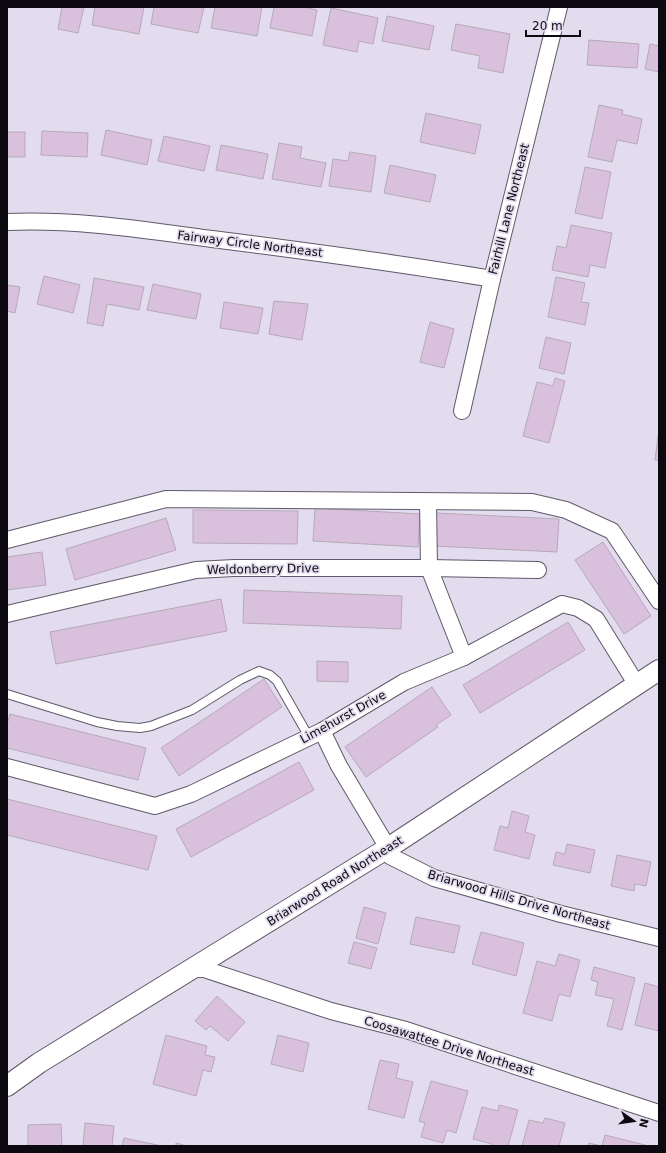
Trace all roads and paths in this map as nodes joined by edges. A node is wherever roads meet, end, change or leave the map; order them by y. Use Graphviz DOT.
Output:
graph roads {
  1 [pos="559,7"];
  2 [pos="7,222"];
  3 [pos="492,279"];
  4 [pos="462,411"];
  5 [pos="428,502"];
  6 [pos="7,540"];
  7 [pos="428,568"];
  8 [pos="538,570"];
  9 [pos="659,601"];
  10 [pos="7,614"];
  11 [pos="464,657"];
  12 [pos="659,670"];
  13 [pos="637,685"];
  14 [pos="7,694"];
  15 [pos="315,734"];
  16 [pos="7,767"];
  17 [pos="388,848"];
  18 [pos="659,938"];
  19 [pos="192,969"];
  20 [pos="7,1086"];
  21 [pos="659,1113"];
  1 -- 3 [label="street, Fairhill Lane Northeast"];
  2 -- 3 [label="street, Fairway Circle Northeast"];
  3 -- 4 [label="street, Fairhill Lane Northeast"];
  5 -- 6 [label="street"];
  5 -- 7 [label="street"];
  5 -- 9 [label="street"];
  7 -- 8 [label="street, Weldonberry Drive"];
  7 -- 10 [label="street, Weldonberry Drive"];
  7 -- 11 [label="street"];
  11 -- 13 [label="street, Limehurst Drive"];
  11 -- 15 [label="street, Limehurst Drive"];
  12 -- 13 [label="street, Briarwood Road Northeast"];
  13 -- 17 [label="street, Briarwood Road Northeast"];
  14 -- 15 [label="lane"];
  15 -- 16 [label="street, Limehurst Drive"];
  15 -- 17 [label="street, Briarwood Hills Drive Northeast"];
  17 -- 18 [label="street, Briarwood Hills Drive Northeast"];
  17 -- 19 [label="street, Briarwood Road Northeast"];
  19 -- 20 [label="street, Briarwood Road Northeast"];
  19 -- 21 [label="street, Coosawattee Drive Northeast"];
}
